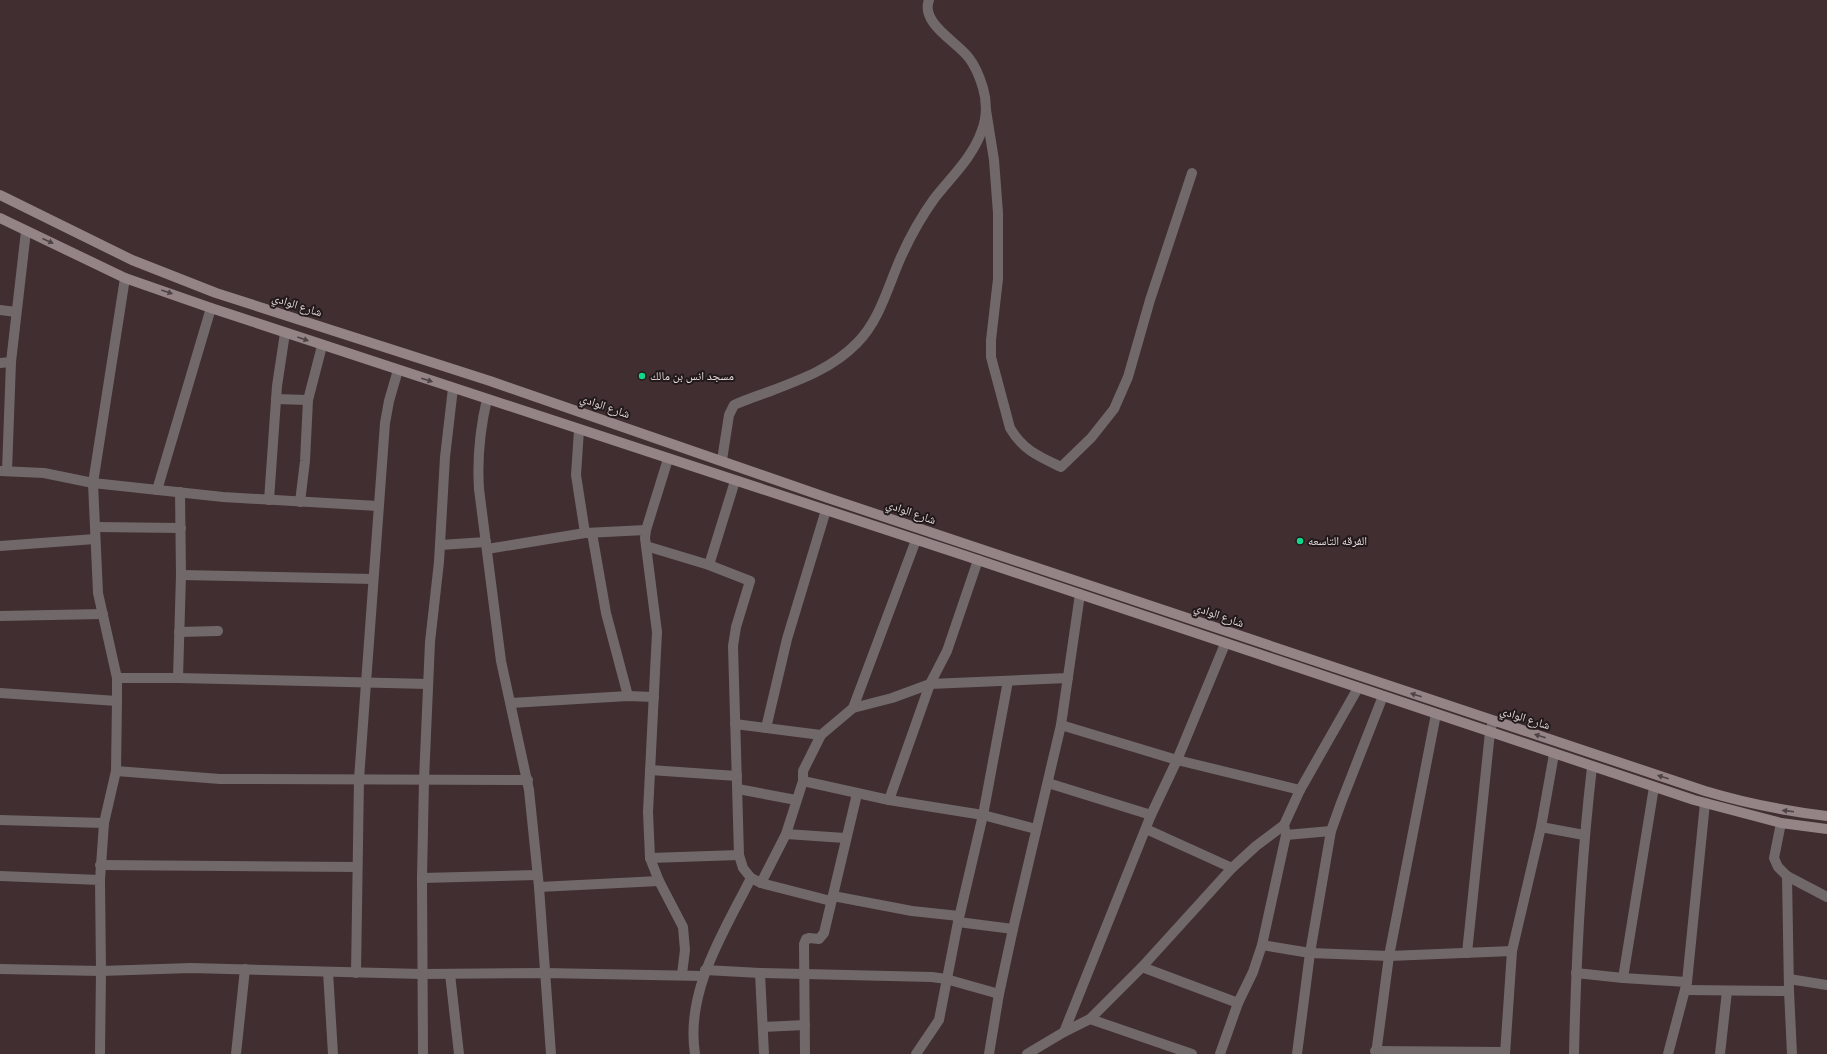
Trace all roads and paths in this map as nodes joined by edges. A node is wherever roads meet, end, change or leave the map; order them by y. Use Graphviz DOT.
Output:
graph roads {
  1 [pos="929,0"];
  2 [pos="986,110"];
  3 [pos="1192,174"];
  4 [pos="0,195"];
  5 [pos="0,218"];
  6 [pos="26,231"];
  7 [pos="125,278"];
  8 [pos="211,308"];
  9 [pos="0,310"];
  10 [pos="16,312"];
  11 [pos="286,333"];
  12 [pos="322,346"];
  13 [pos="11,362"];
  14 [pos="0,363"];
  15 [pos="398,370"];
  16 [pos="453,388"];
  17 [pos="276,399"];
  18 [pos="487,399"];
  19 [pos="308,400"];
  20 [pos="579,430"];
  21 [pos="668,459"];
  22 [pos="722,460"];
  23 [pos="3,471"];
  24 [pos="735,481"];
  25 [pos="93,483"];
  26 [pos="157,490"];
  27 [pos="180,492"];
  28 [pos="269,500"];
  29 [pos="300,502"];
  30 [pos="378,506"];
  31 [pos="826,510"];
  32 [pos="95,527"];
  33 [pos="181,528"];
  34 [pos="646,530"];
  35 [pos="588,533"];
  36 [pos="96,539"];
  37 [pos="916,540"];
  38 [pos="440,545"];
  39 [pos="486,545"];
  40 [pos="0,546"];
  41 [pos="646,546"];
  42 [pos="978,560"];
  43 [pos="709,565"];
  44 [pos="181,575"];
  45 [pos="373,579"];
  46 [pos="1095,587"];
  47 [pos="1080,594"];
  48 [pos="1092,598"];
  49 [pos="102,614"];
  50 [pos="0,616"];
  51 [pos="218,631"];
  52 [pos="179,632"];
  53 [pos="1225,644"];
  54 [pos="117,678"];
  55 [pos="178,678"];
  56 [pos="1068,678"];
  57 [pos="1008,681"];
  58 [pos="366,682"];
  59 [pos="428,684"];
  60 [pos="930,684"];
  61 [pos="1358,688"];
  62 [pos="0,693"];
  63 [pos="628,696"];
  64 [pos="1383,696"];
  65 [pos="654,697"];
  66 [pos="117,701"];
  67 [pos="511,703"];
  68 [pos="853,708"];
  69 [pos="1436,714"];
  70 [pos="1493,721"];
  71 [pos="735,724"];
  72 [pos="1061,725"];
  73 [pos="766,728"];
  74 [pos="1490,732"];
  75 [pos="821,735"];
  76 [pos="1554,754"];
  77 [pos="1177,760"];
  78 [pos="1592,767"];
  79 [pos="650,770"];
  80 [pos="116,771"];
  81 [pos="737,776"];
  82 [pos="360,779"];
  83 [pos="424,780"];
  84 [pos="528,780"];
  85 [pos="803,781"];
  86 [pos="1048,782"];
  87 [pos="1654,787"];
  88 [pos="738,789"];
  89 [pos="1300,790"];
  90 [pos="857,794"];
  91 [pos="796,800"];
  92 [pos="889,800"];
  93 [pos="1705,803"];
  94 [pos="983,815"];
  95 [pos="1151,815"];
  96 [pos="1827,816"];
  97 [pos="0,820"];
  98 [pos="104,823"];
  99 [pos="1781,823"];
  100 [pos="1541,827"];
  101 [pos="1036,829"];
  102 [pos="1146,829"];
  103 [pos="1827,829"];
  104 [pos="1285,830"];
  105 [pos="1331,831"];
  106 [pos="786,834"];
  107 [pos="1584,835"];
  108 [pos="845,838"];
  109 [pos="739,855"];
  110 [pos="650,858"];
  111 [pos="100,865"];
  112 [pos="357,867"];
  113 [pos="1232,868"];
  114 [pos="537,875"];
  115 [pos="0,876"];
  116 [pos="1787,876"];
  117 [pos="422,878"];
  118 [pos="751,878"];
  119 [pos="100,880"];
  120 [pos="659,881"];
  121 [pos="761,883"];
  122 [pos="539,887"];
  123 [pos="1827,897"];
  124 [pos="832,898"];
  125 [pos="958,919"];
  126 [pos="1013,929"];
  127 [pos="1262,945"];
  128 [pos="1512,951"];
  129 [pos="1310,953"];
  130 [pos="1467,953"];
  131 [pos="1389,956"];
  132 [pos="1142,967"];
  133 [pos="0,969"];
  134 [pos="245,969"];
  135 [pos="101,971"];
  136 [pos="328,972"];
  137 [pos="356,973"];
  138 [pos="544,973"];
  139 [pos="704,973"];
  140 [pos="760,973"];
  141 [pos="805,973"];
  142 [pos="422,974"];
  143 [pos="450,974"];
  144 [pos="682,974"];
  145 [pos="1576,974"];
  146 [pos="1623,978"];
  147 [pos="1789,979"];
  148 [pos="946,980"];
  149 [pos="1827,985"];
  150 [pos="1686,986"];
  151 [pos="1727,991"];
  152 [pos="1789,992"];
  153 [pos="999,994"];
  154 [pos="1238,1003"];
  155 [pos="1090,1019"];
  156 [pos="805,1025"];
  157 [pos="763,1027"];
  158 [pos="1064,1032"];
  159 [pos="1376,1052"];
  160 [pos="1504,1053"];
  161 [pos="100,1054"];
  162 [pos="236,1054"];
  163 [pos="333,1054"];
  164 [pos="423,1054"];
  165 [pos="459,1054"];
  166 [pos="551,1054"];
  167 [pos="695,1054"];
  168 [pos="764,1054"];
  169 [pos="805,1054"];
  170 [pos="916,1054"];
  171 [pos="989,1054"];
  172 [pos="1027,1054"];
  173 [pos="1192,1054"];
  174 [pos="1220,1054"];
  175 [pos="1297,1054"];
  176 [pos="1574,1054"];
  177 [pos="1668,1054"];
  178 [pos="1720,1054"];
  179 [pos="1792,1054"];
  1 -- 2 [label="street"];
  2 -- 3 [label="street"];
  2 -- 22 [label="street"];
  4 -- 22 [label="main road, شارع الوادي"];
  5 -- 6 [label="main road, شارع الوادي"];
  6 -- 7 [label="main road, شارع الوادي, one-way"];
  6 -- 10 [label="street"];
  7 -- 8 [label="main road, شارع الوادي, one-way"];
  7 -- 25 [label="street"];
  8 -- 11 [label="main road, شارع الوادي"];
  8 -- 26 [label="street"];
  9 -- 10 [label="street"];
  10 -- 13 [label="street"];
  11 -- 12 [label="main road, شارع الوادي, one-way"];
  11 -- 17 [label="street"];
  12 -- 15 [label="main road, شارع الوادي"];
  12 -- 19 [label="street"];
  13 -- 14 [label="street"];
  13 -- 23 [label="street"];
  15 -- 16 [label="main road, شارع الوادي, one-way"];
  15 -- 30 [label="street"];
  16 -- 18 [label="main road, شارع الوادي"];
  16 -- 38 [label="street"];
  17 -- 19 [label="street"];
  17 -- 28 [label="street"];
  18 -- 20 [label="main road, شارع الوادي"];
  18 -- 39 [label="street"];
  19 -- 29 [label="street"];
  20 -- 21 [label="main road, شارع الوادي"];
  20 -- 35 [label="street"];
  21 -- 24 [label="main road, شارع الوادي"];
  21 -- 34 [label="street"];
  22 -- 46 [label="main road, شارع الوادي"];
  23 -- 25 [label="street"];
  24 -- 31 [label="main road, شارع الوادي"];
  24 -- 43 [label="street"];
  25 -- 26 [label="street"];
  25 -- 32 [label="street"];
  26 -- 27 [label="street"];
  27 -- 28 [label="street"];
  27 -- 33 [label="street"];
  28 -- 29 [label="street"];
  29 -- 30 [label="street"];
  30 -- 45 [label="street"];
  31 -- 37 [label="main road, شارع الوادي"];
  31 -- 73 [label="street"];
  32 -- 33 [label="street"];
  32 -- 36 [label="street"];
  33 -- 44 [label="street"];
  34 -- 35 [label="street"];
  34 -- 41 [label="street"];
  35 -- 39 [label="street"];
  35 -- 63 [label="street"];
  36 -- 40 [label="street"];
  36 -- 49 [label="street"];
  37 -- 42 [label="main road, شارع الوادي"];
  37 -- 68 [label="street"];
  38 -- 39 [label="street"];
  38 -- 59 [label="street"];
  39 -- 67 [label="street"];
  41 -- 43 [label="street"];
  41 -- 65 [label="street"];
  42 -- 47 [label="main road, شارع الوادي"];
  42 -- 60 [label="street"];
  43 -- 71 [label="street"];
  44 -- 45 [label="street"];
  44 -- 52 [label="street"];
  45 -- 58 [label="street"];
  46 -- 48 [label="main road"];
  70 -- 46 [label="main road, شارع الوادي, one-way"];
  47 -- 48 [label="main road, شارع الوادي"];
  47 -- 56 [label="street"];
  48 -- 53 [label="main road, شارع الوادي"];
  49 -- 50 [label="street"];
  49 -- 54 [label="street"];
  51 -- 52 [label="street"];
  52 -- 55 [label="street"];
  53 -- 61 [label="main road, شارع الوادي"];
  53 -- 77 [label="street"];
  54 -- 55 [label="street"];
  54 -- 66 [label="street"];
  55 -- 58 [label="street"];
  56 -- 57 [label="street"];
  56 -- 72 [label="street"];
  57 -- 60 [label="street"];
  57 -- 94 [label="street"];
  58 -- 59 [label="street"];
  58 -- 82 [label="street"];
  59 -- 83 [label="street"];
  60 -- 68 [label="street"];
  60 -- 92 [label="street"];
  61 -- 64 [label="main road, شارع الوادي"];
  61 -- 89 [label="street"];
  62 -- 66 [label="street"];
  63 -- 65 [label="street"];
  63 -- 67 [label="street"];
  64 -- 69 [label="main road, شارع الوادي"];
  64 -- 105 [label="street"];
  65 -- 79 [label="street"];
  66 -- 80 [label="street"];
  67 -- 84 [label="street"];
  68 -- 75 [label="street"];
  69 -- 74 [label="main road, شارع الوادي"];
  69 -- 131 [label="street"];
  70 -- 74 [label="street"];
  96 -- 70 [label="main road, شارع الوادي, one-way"];
  71 -- 73 [label="street"];
  71 -- 81 [label="street"];
  72 -- 77 [label="street"];
  72 -- 86 [label="street"];
  73 -- 75 [label="street"];
  74 -- 76 [label="main road, شارع الوادي"];
  74 -- 130 [label="street"];
  75 -- 85 [label="street"];
  76 -- 78 [label="main road, شارع الوادي"];
  76 -- 100 [label="street"];
  77 -- 89 [label="street"];
  77 -- 95 [label="street"];
  78 -- 87 [label="main road, شارع الوادي"];
  78 -- 107 [label="street"];
  79 -- 81 [label="street"];
  79 -- 110 [label="street"];
  80 -- 82 [label="street"];
  80 -- 98 [label="street"];
  81 -- 88 [label="street"];
  82 -- 83 [label="street"];
  82 -- 112 [label="street"];
  83 -- 84 [label="street"];
  83 -- 117 [label="street"];
  84 -- 114 [label="street"];
  85 -- 90 [label="street"];
  85 -- 91 [label="street"];
  86 -- 95 [label="street"];
  86 -- 101 [label="street"];
  87 -- 93 [label="main road, شارع الوادي"];
  87 -- 146 [label="street"];
  88 -- 91 [label="street"];
  88 -- 109 [label="street"];
  89 -- 104 [label="street"];
  90 -- 92 [label="street"];
  90 -- 108 [label="street"];
  91 -- 106 [label="street"];
  92 -- 94 [label="street"];
  93 -- 99 [label="main road, شارع الوادي"];
  93 -- 150 [label="street"];
  94 -- 101 [label="street"];
  94 -- 125 [label="street"];
  95 -- 102 [label="street"];
  97 -- 98 [label="street"];
  98 -- 111 [label="street"];
  99 -- 103 [label="main road, شارع الوادي"];
  99 -- 116 [label="street"];
  100 -- 107 [label="street"];
  100 -- 128 [label="street"];
  101 -- 126 [label="street"];
  102 -- 113 [label="street"];
  102 -- 158 [label="street"];
  104 -- 105 [label="street"];
  104 -- 113 [label="street"];
  104 -- 127 [label="street"];
  105 -- 129 [label="street"];
  106 -- 108 [label="street"];
  106 -- 121 [label="street"];
  107 -- 145 [label="street"];
  108 -- 124 [label="street"];
  109 -- 110 [label="street"];
  109 -- 118 [label="street"];
  110 -- 120 [label="street"];
  111 -- 112 [label="street"];
  111 -- 119 [label="street"];
  112 -- 137 [label="street"];
  113 -- 132 [label="street"];
  114 -- 117 [label="street"];
  114 -- 122 [label="street"];
  115 -- 119 [label="street"];
  116 -- 123 [label="street"];
  116 -- 147 [label="street"];
  117 -- 142 [label="street"];
  118 -- 121 [label="street"];
  118 -- 139 [label="street"];
  119 -- 135 [label="street"];
  120 -- 122 [label="street"];
  120 -- 144 [label="street"];
  121 -- 124 [label="street"];
  122 -- 138 [label="street"];
  124 -- 125 [label="street"];
  124 -- 141 [label="street"];
  125 -- 126 [label="street"];
  125 -- 148 [label="street"];
  126 -- 153 [label="street"];
  127 -- 129 [label="street"];
  127 -- 154 [label="street"];
  128 -- 130 [label="street"];
  128 -- 160 [label="street"];
  129 -- 131 [label="street"];
  129 -- 175 [label="street"];
  130 -- 131 [label="street"];
  131 -- 159 [label="street"];
  132 -- 154 [label="street"];
  132 -- 155 [label="street"];
  133 -- 135 [label="street"];
  134 -- 135 [label="street"];
  134 -- 136 [label="street"];
  134 -- 162 [label="street"];
  135 -- 161 [label="street"];
  136 -- 137 [label="street"];
  136 -- 163 [label="street"];
  137 -- 142 [label="street"];
  138 -- 143 [label="street"];
  138 -- 144 [label="street"];
  138 -- 166 [label="street"];
  139 -- 140 [label="street"];
  139 -- 144 [label="street"];
  139 -- 167 [label="street"];
  140 -- 141 [label="street"];
  140 -- 157 [label="street"];
  141 -- 148 [label="street"];
  141 -- 156 [label="street"];
  142 -- 143 [label="street"];
  142 -- 164 [label="street"];
  143 -- 165 [label="street"];
  145 -- 146 [label="street"];
  145 -- 176 [label="street"];
  146 -- 150 [label="street"];
  147 -- 149 [label="street"];
  147 -- 152 [label="street"];
  148 -- 153 [label="street"];
  148 -- 170 [label="street"];
  150 -- 151 [label="street"];
  150 -- 177 [label="street"];
  151 -- 152 [label="street"];
  151 -- 178 [label="street"];
  152 -- 179 [label="street"];
  153 -- 171 [label="street"];
  154 -- 174 [label="street"];
  155 -- 158 [label="street"];
  155 -- 173 [label="street"];
  156 -- 157 [label="street"];
  156 -- 169 [label="street"];
  157 -- 168 [label="street"];
  158 -- 172 [label="street"];
  159 -- 160 [label="street"];
}
